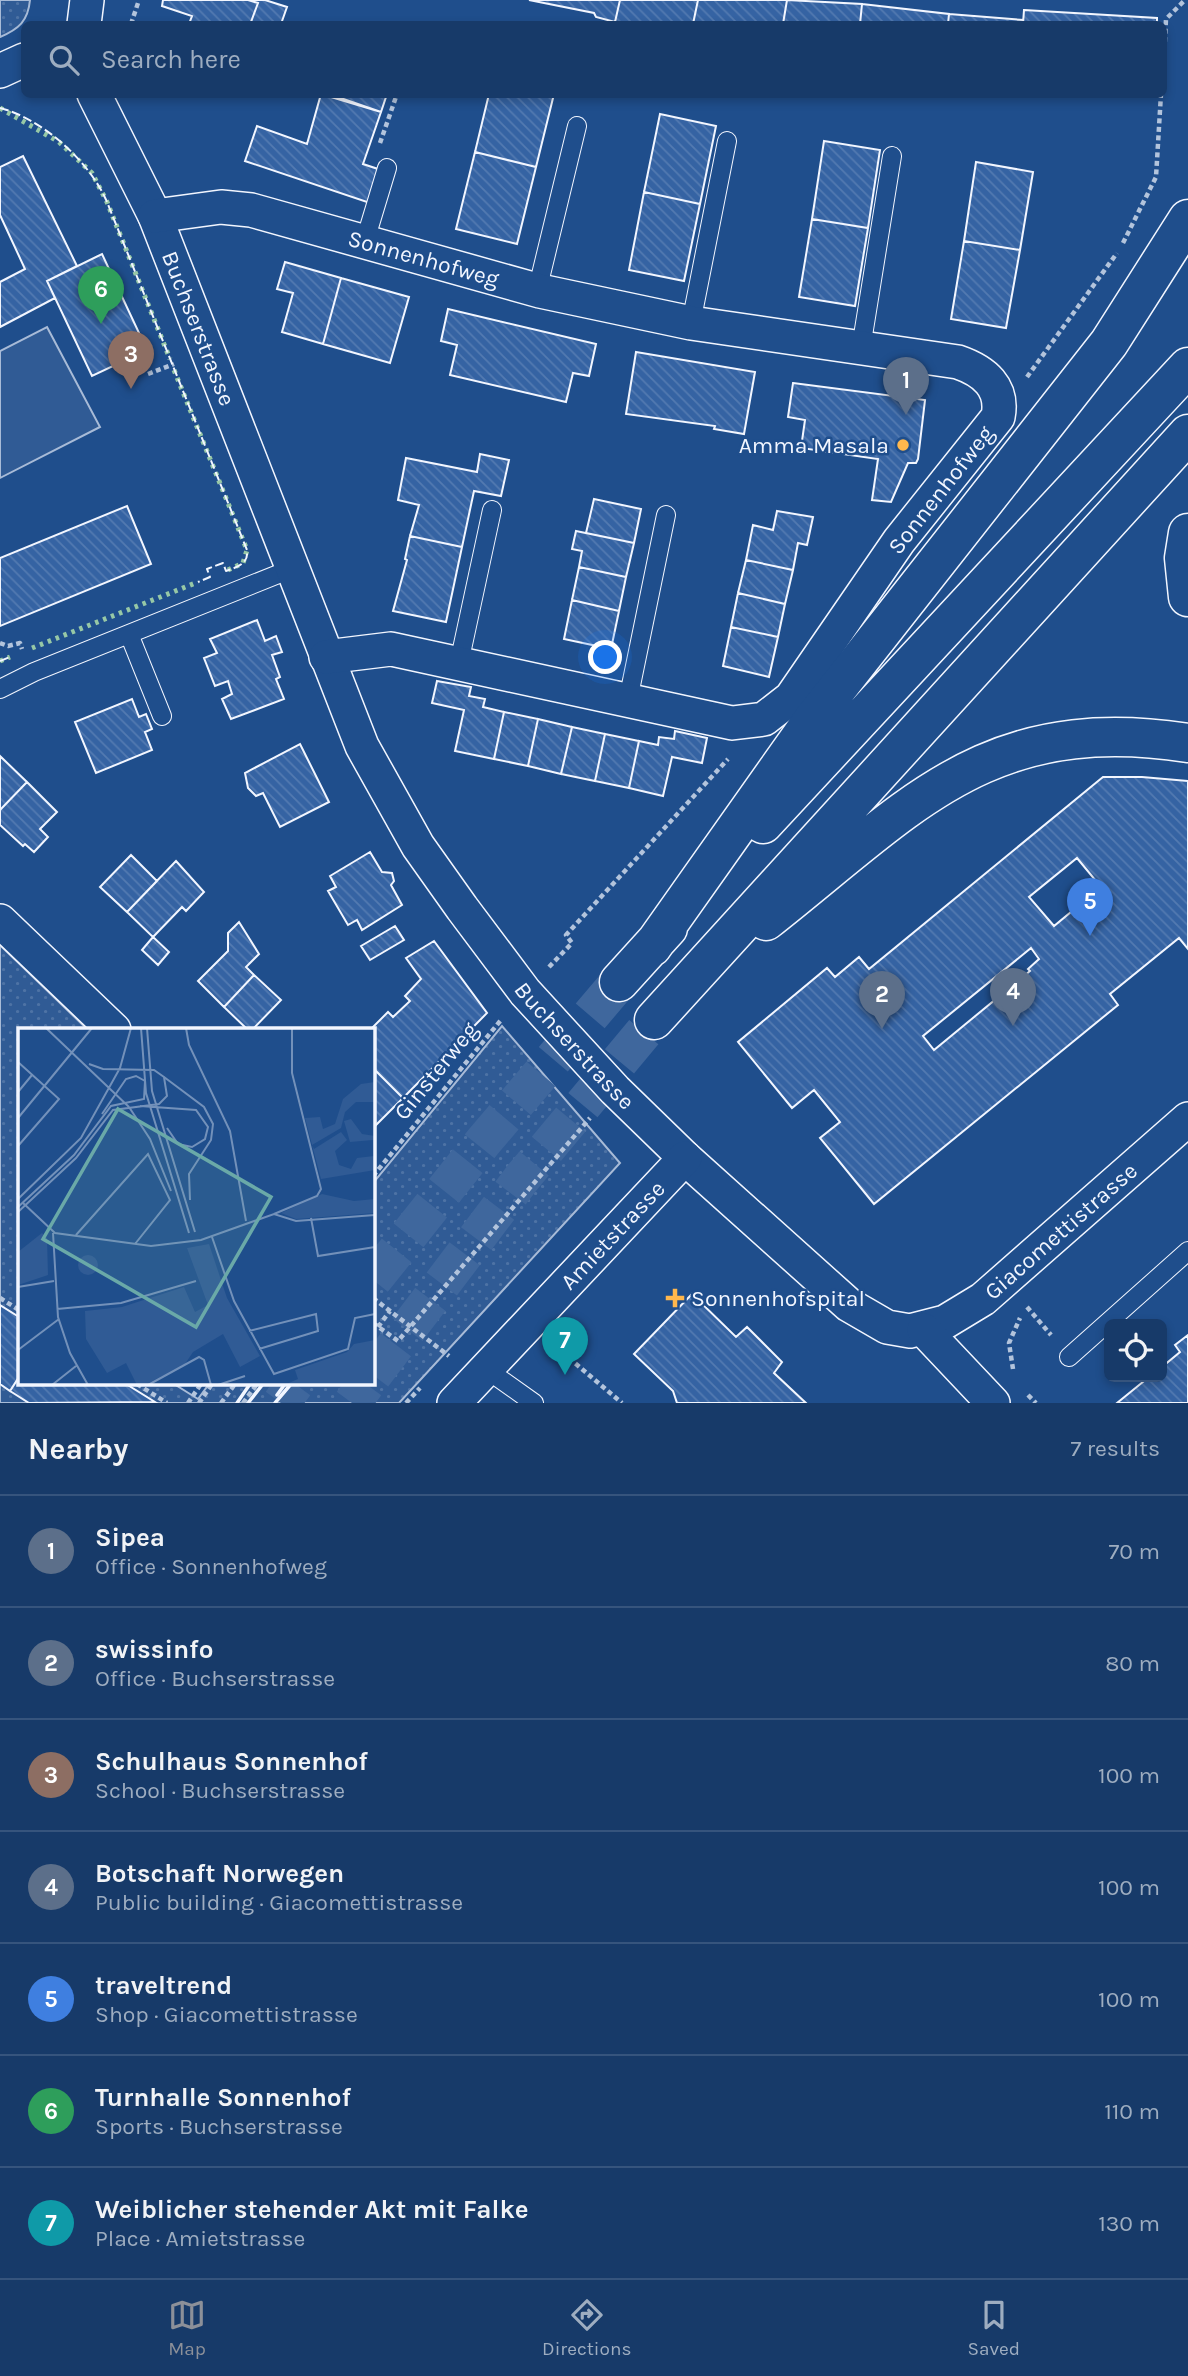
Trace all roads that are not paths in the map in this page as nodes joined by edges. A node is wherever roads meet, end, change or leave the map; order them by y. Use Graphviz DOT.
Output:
graph roads {
  1 [pos="87,0"];
  2 [pos="84,21"];
  3 [pos="21,61"];
  4 [pos="0,71"];
  5 [pos="96,98"];
  6 [pos="577,126"];
  7 [pos="727,141"];
  8 [pos="892,156"];
  9 [pos="387,168"];
  10 [pos="155,216"];
  11 [pos="1188,219"];
  12 [pos="364,244"];
  13 [pos="537,291"];
  14 [pos="691,323"];
  15 [pos="861,348"];
  16 [pos="1188,366"];
  17 [pos="1188,434"];
  18 [pos="492,510"];
  19 [pos="666,516"];
  20 [pos="1188,533"];
  21 [pos="291,569"];
  22 [pos="1188,597"];
  23 [pos="129,634"];
  24 [pos="326,657"];
  25 [pos="460,663"];
  26 [pos="4,687"];
  27 [pos="628,700"];
  28 [pos="162,716"];
  29 [pos="1188,743"];
  30 [pos="0,921"];
  31 [pos="652,947"];
  32 [pos="619,982"];
  33 [pos="679,990"];
  34 [pos="654,1020"];
  35 [pos="112,1028"];
  36 [pos="1188,1119"];
  37 [pos="685,1158"];
  38 [pos="1188,1251"];
  39 [pos="924,1329"];
  40 [pos="1069,1357"];
  41 [pos="486,1369"];
  42 [pos="454,1403"];
  43 [pos="534,1403"];
  44 [pos="993,1403"];
  1 -- 2 [label="street"];
  3 -- 4 [label="street"];
  5 -- 10 [label="street, Buchserstrasse"];
  6 -- 13 [label="lane"];
  7 -- 14 [label="lane"];
  8 -- 15 [label="lane"];
  9 -- 12 [label="lane"];
  10 -- 12 [label="street, Sonnenhofweg"];
  10 -- 21 [label="street, Buchserstrasse"];
  11 -- 31 [label="highway"];
  12 -- 13 [label="street, Sonnenhofweg"];
  13 -- 14 [label="street, Sonnenhofweg"];
  14 -- 15 [label="street, Sonnenhofweg"];
  15 -- 27 [label="street, Sonnenhofweg"];
  16 -- 31 [label="highway"];
  17 -- 33 [label="highway"];
  18 -- 25 [label="lane"];
  19 -- 27 [label="lane"];
  20 -- 22 [label="highway"];
  21 -- 23 [label="lane"];
  21 -- 24 [label="street, Buchserstrasse"];
  23 -- 26 [label="lane"];
  23 -- 28 [label="lane"];
  24 -- 25 [label="street"];
  24 -- 37 [label="street, Buchserstrasse"];
  25 -- 27 [label="street"];
  29 -- 33 [label="highway"];
  30 -- 35 [label="street"];
  31 -- 32 [label="highway"];
  33 -- 34 [label="highway"];
  36 -- 39 [label="street, Giacomettistrasse"];
  37 -- 39 [label="street, Buchserstrasse"];
  37 -- 41 [label="street, Amietstrasse"];
  38 -- 40 [label="lane"];
  39 -- 44 [label="street"];
  41 -- 42 [label="street, Amietstrasse"];
  41 -- 43 [label="lane"];
}
